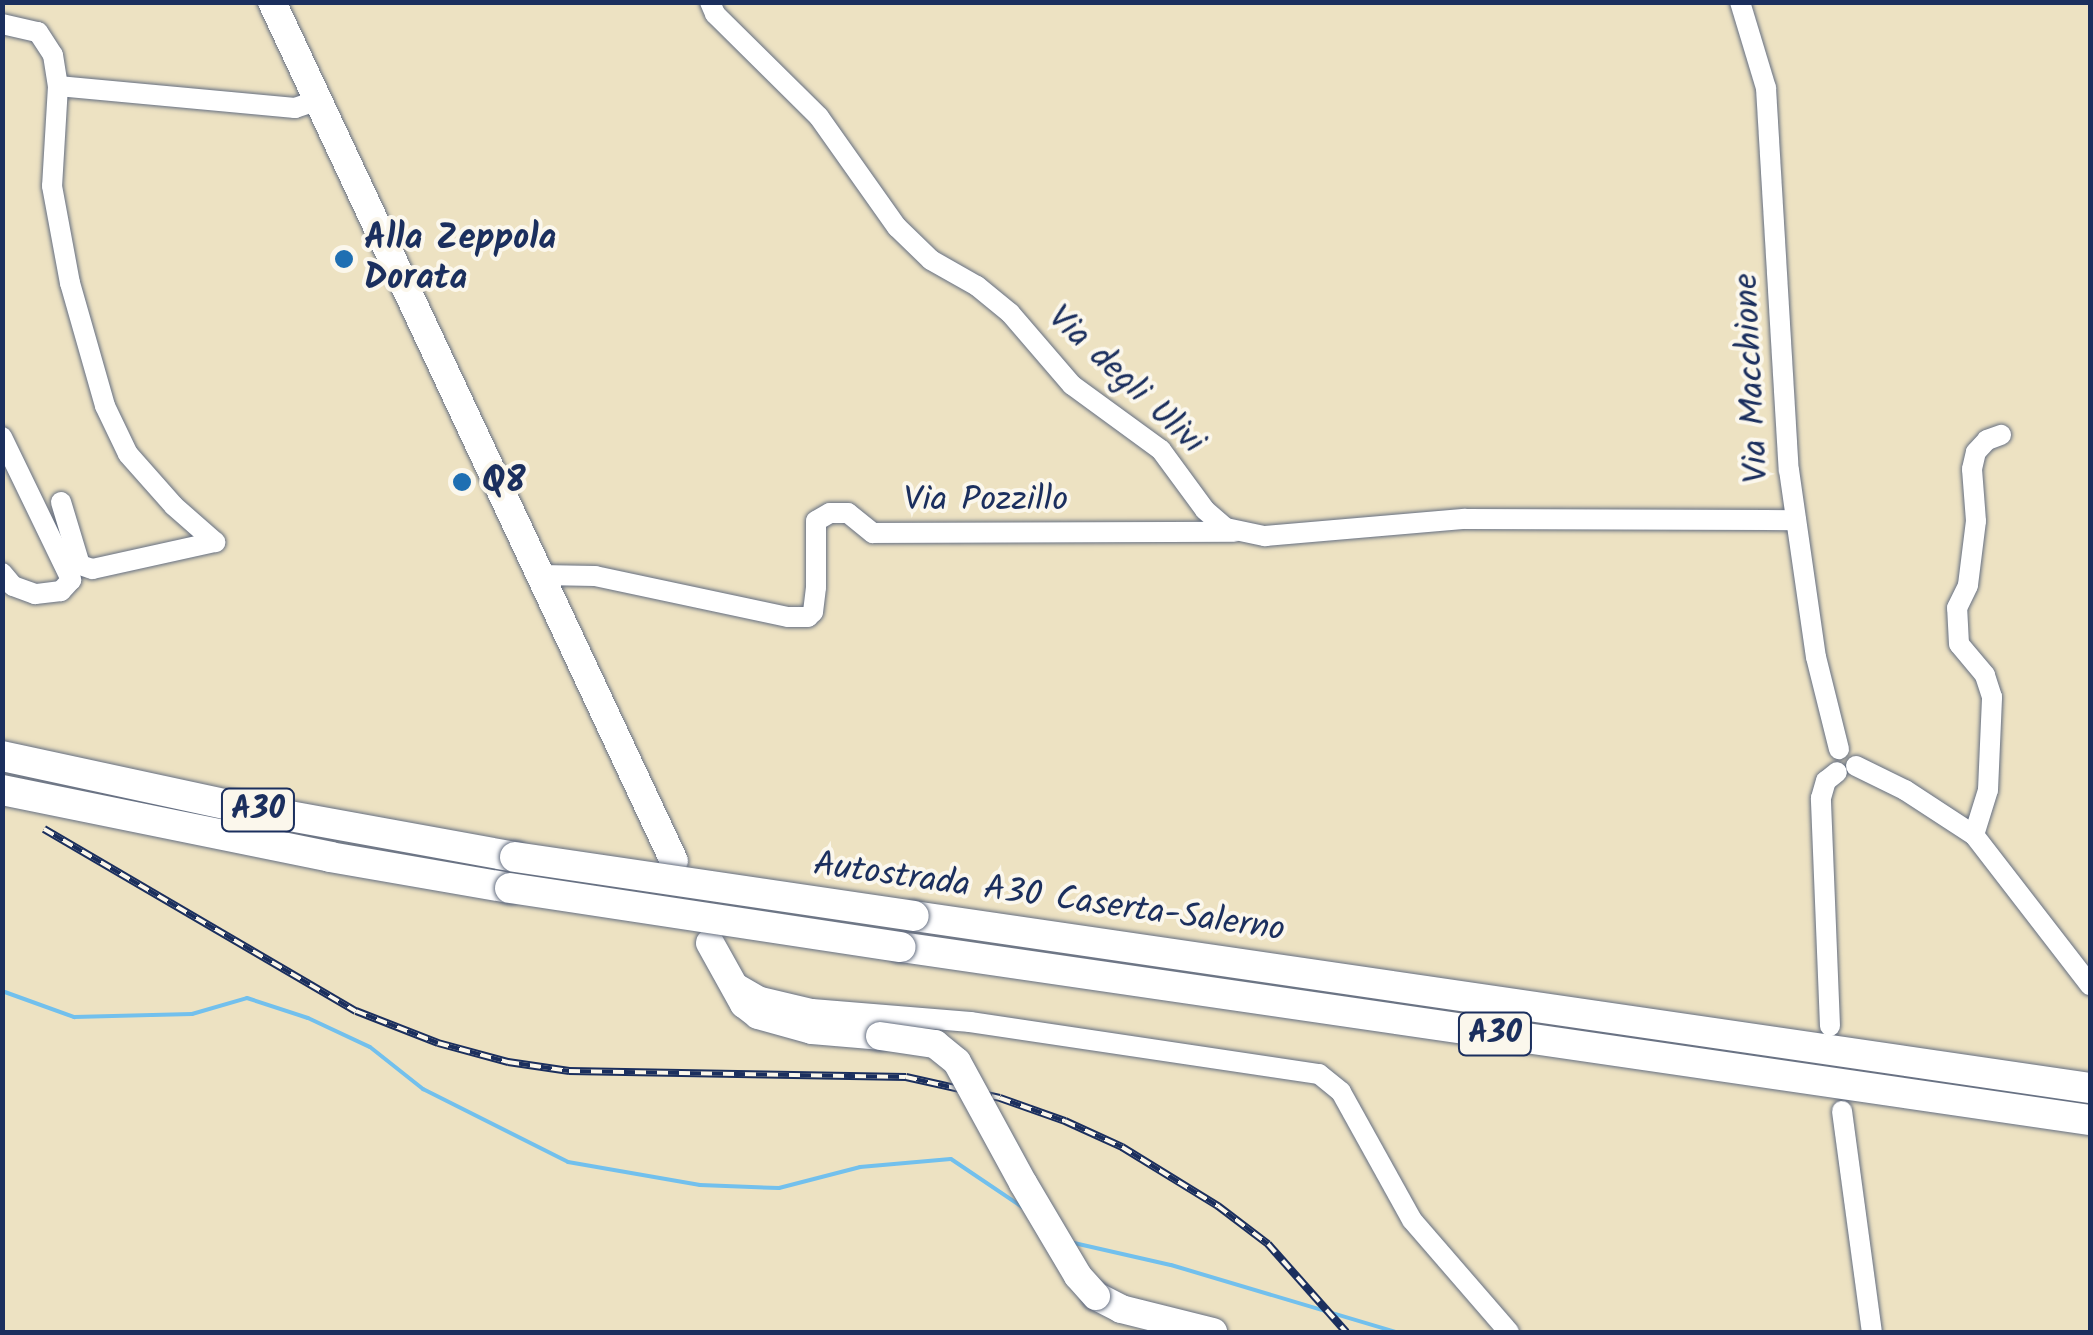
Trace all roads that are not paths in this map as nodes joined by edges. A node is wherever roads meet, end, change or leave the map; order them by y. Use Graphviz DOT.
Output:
graph roads {
  1 [pos="272,2"];
  2 [pos="710,2"];
  3 [pos="1740,2"];
  4 [pos="2,24"];
  5 [pos="58,86"];
  6 [pos="318,100"];
  7 [pos="2,436"];
  8 [pos="2001,436"];
  9 [pos="61,502"];
  10 [pos="1796,520"];
  11 [pos="1236,532"];
  12 [pos="2,572"];
  13 [pos="542,575"];
  14 [pos="2,756"];
  15 [pos="1847,769"];
  16 [pos="2,790"];
  17 [pos="1974,835"];
  18 [pos="674,862"];
  19 [pos="710,943"];
  20 [pos="729,979"];
  21 [pos="2090,985"];
  22 [pos="1830,1026"];
  23 [pos="2090,1088"];
  24 [pos="1842,1110"];
  25 [pos="2090,1120"];
  26 [pos="1214,1332"];
  27 [pos="1509,1332"];
  28 [pos="1872,1332"];
  1 -- 6 [label="main road"];
  2 -- 11 [label="street, Via degli Ulivi"];
  3 -- 10 [label="street, Via Macchione"];
  4 -- 5 [label="street"];
  5 -- 6 [label="street"];
  5 -- 9 [label="street"];
  6 -- 13 [label="main road"];
  7 -- 12 [label="street"];
  8 -- 17 [label="street"];
  10 -- 11 [label="street"];
  10 -- 15 [label="street, Via Macchione"];
  11 -- 13 [label="street, Via Pozzillo"];
  13 -- 18 [label="main road"];
  14 -- 23 [label="highway, Autostrada A30 Caserta-Salerno / A30, bridge"];
  15 -- 17 [label="street"];
  15 -- 22 [label="street"];
  16 -- 25 [label="highway, Autostrada A30 Caserta-Salerno / A30, bridge"];
  17 -- 21 [label="street"];
  19 -- 20 [label="main road"];
  20 -- 26 [label="main road, bridge"];
  20 -- 27 [label="street"];
  24 -- 28 [label="street"];
}
